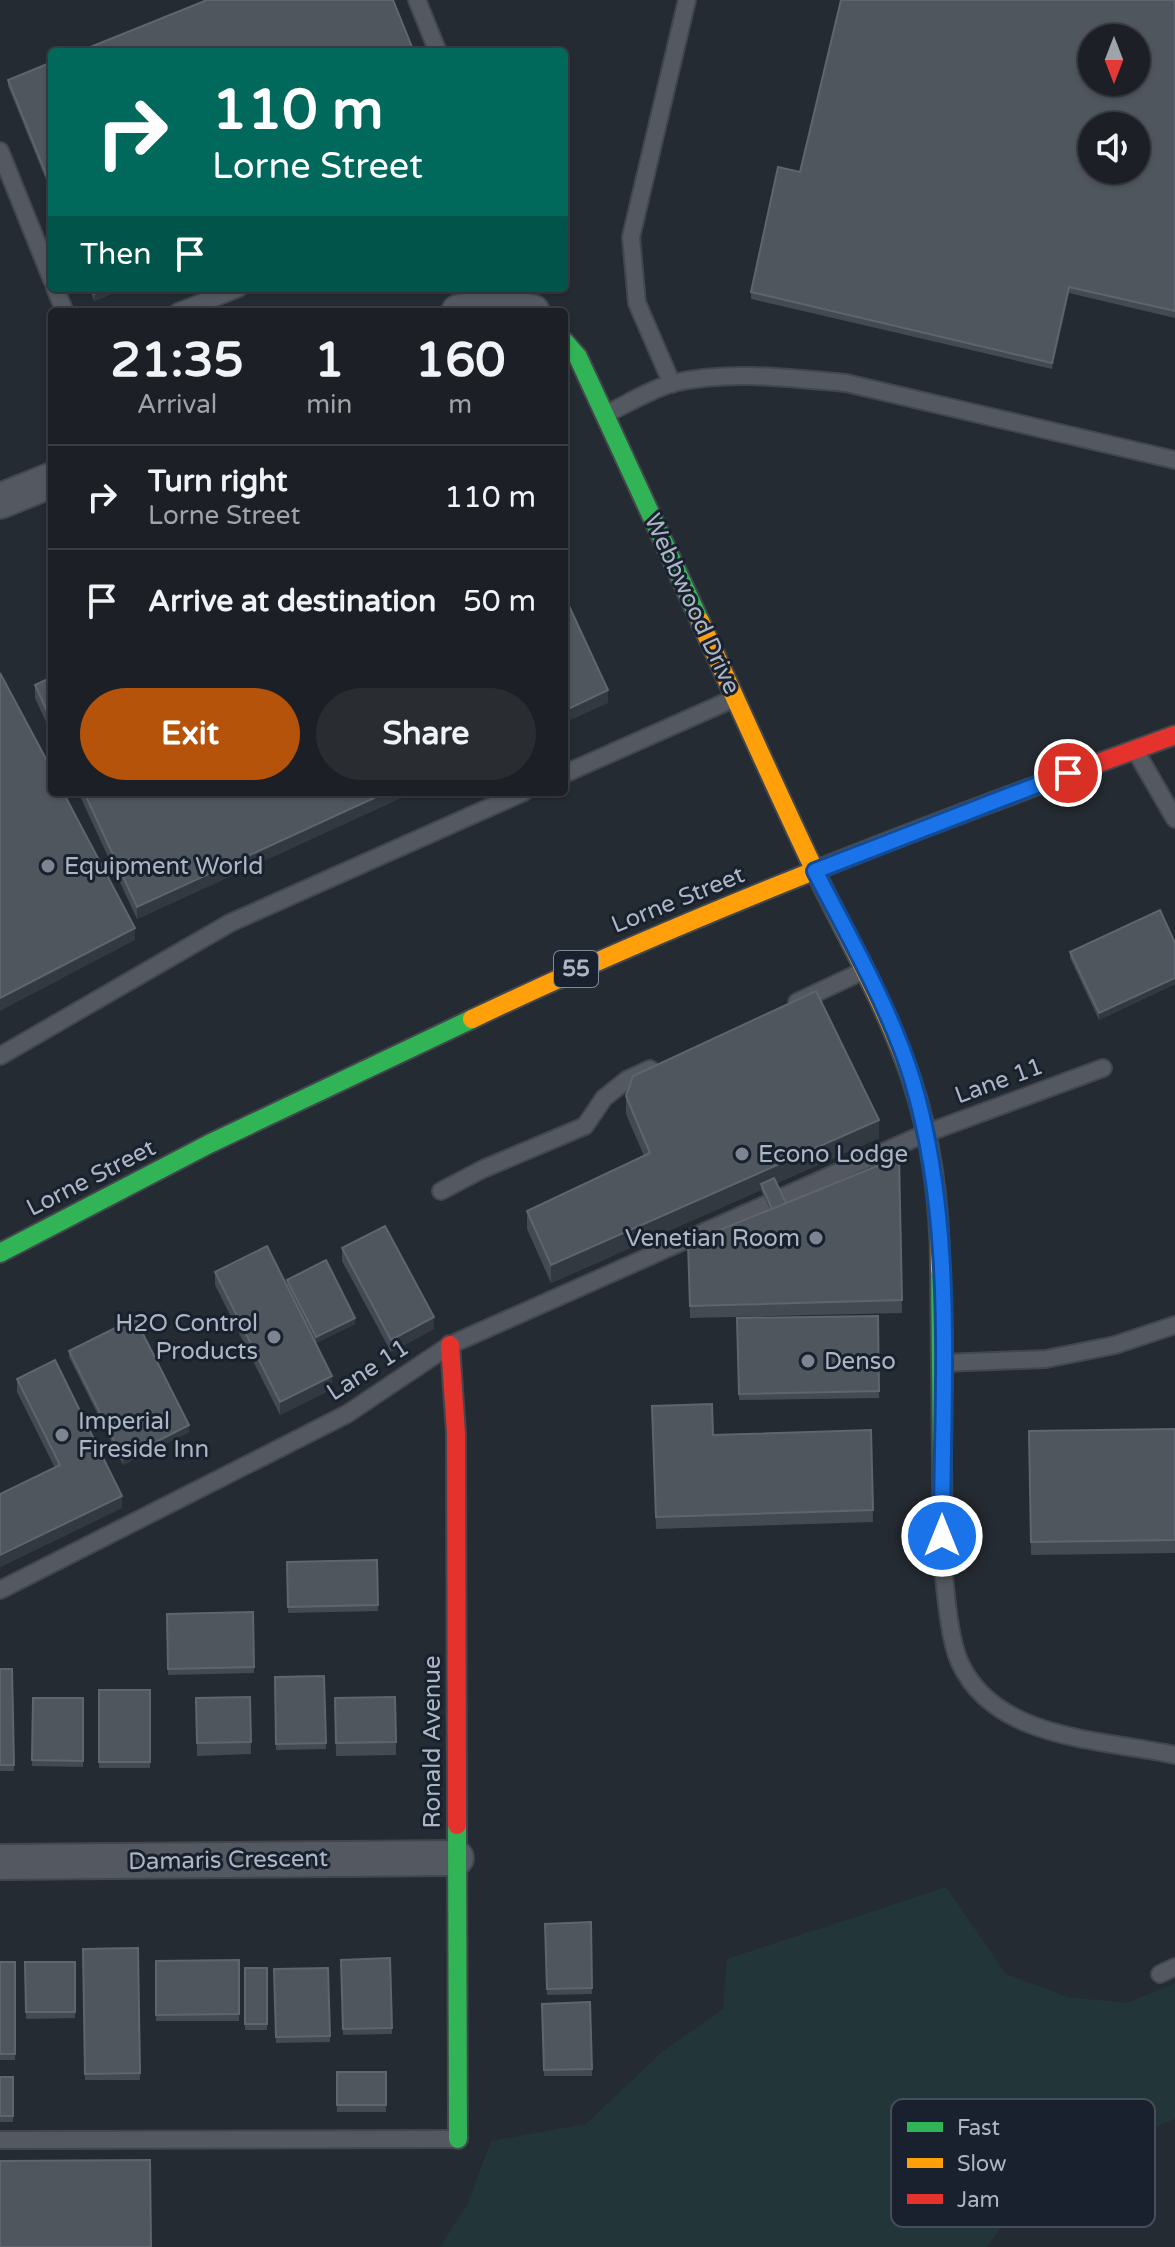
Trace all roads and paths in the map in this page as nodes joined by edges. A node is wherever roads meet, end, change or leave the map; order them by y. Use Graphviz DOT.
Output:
graph roads {
  1 [pos="417,0"];
  2 [pos="687,0"];
  3 [pos="436,48"];
  4 [pos="0,151"];
  5 [pos="48,270"];
  6 [pos="229,292"];
  7 [pos="509,302"];
  8 [pos="188,308"];
  9 [pos="479,308"];
  10 [pos="568,346"];
  11 [pos="672,384"];
  12 [pos="604,415"];
  13 [pos="1175,460"];
  14 [pos="48,482"];
  15 [pos="0,501"];
  16 [pos="735,698"];
  17 [pos="1175,735"];
  18 [pos="1135,748"];
  19 [pos="568,772"];
  20 [pos="515,796"];
  21 [pos="1175,819"];
  22 [pos="815,871"];
  23 [pos="865,970"];
  24 [pos="783,1008"];
  25 [pos="0,1056"];
  26 [pos="670,1060"];
  27 [pos="1103,1068"];
  28 [pos="924,1134"];
  29 [pos="441,1191"];
  30 [pos="0,1253"];
  31 [pos="1175,1325"];
  32 [pos="450,1345"];
  33 [pos="942,1363"];
  34 [pos="943,1565"];
  35 [pos="0,1590"];
  36 [pos="1175,1755"];
  37 [pos="456,1858"];
  38 [pos="0,1862"];
  39 [pos="458,2139"];
  40 [pos="0,2140"];
  1 -- 3 [label="lane"];
  2 -- 11 [label="lane"];
  4 -- 5 [label="lane"];
  6 -- 8 [label="lane"];
  7 -- 9 [label="street"];
  10 -- 12 [label="street, Webbwood Drive"];
  11 -- 12 [label="lane"];
  11 -- 13 [label="lane"];
  12 -- 16 [label="street, Webbwood Drive"];
  14 -- 15 [label="street"];
  16 -- 19 [label="lane"];
  16 -- 22 [label="street, Webbwood Drive"];
  17 -- 18 [label="street, Lorne Street / 55"];
  18 -- 21 [label="lane"];
  18 -- 22 [label="street, Lorne Street / 55"];
  20 -- 25 [label="lane"];
  22 -- 23 [label="street, Webbwood Drive"];
  22 -- 30 [label="street, Lorne Street / 55"];
  23 -- 24 [label="lane"];
  23 -- 28 [label="street, Webbwood Drive"];
  26 -- 29 [label="lane"];
  27 -- 28 [label="lane, Lane 11"];
  28 -- 32 [label="lane, Lane 11"];
  28 -- 33 [label="street, Webbwood Drive"];
  31 -- 33 [label="lane"];
  32 -- 35 [label="lane, Lane 11"];
  32 -- 37 [label="street, Ronald Avenue"];
  33 -- 34 [label="street, Webbwood Drive"];
  34 -- 36 [label="lane"];
  37 -- 38 [label="street, Damaris Crescent"];
  37 -- 39 [label="street, Ronald Avenue"];
  39 -- 40 [label="lane"];
}
